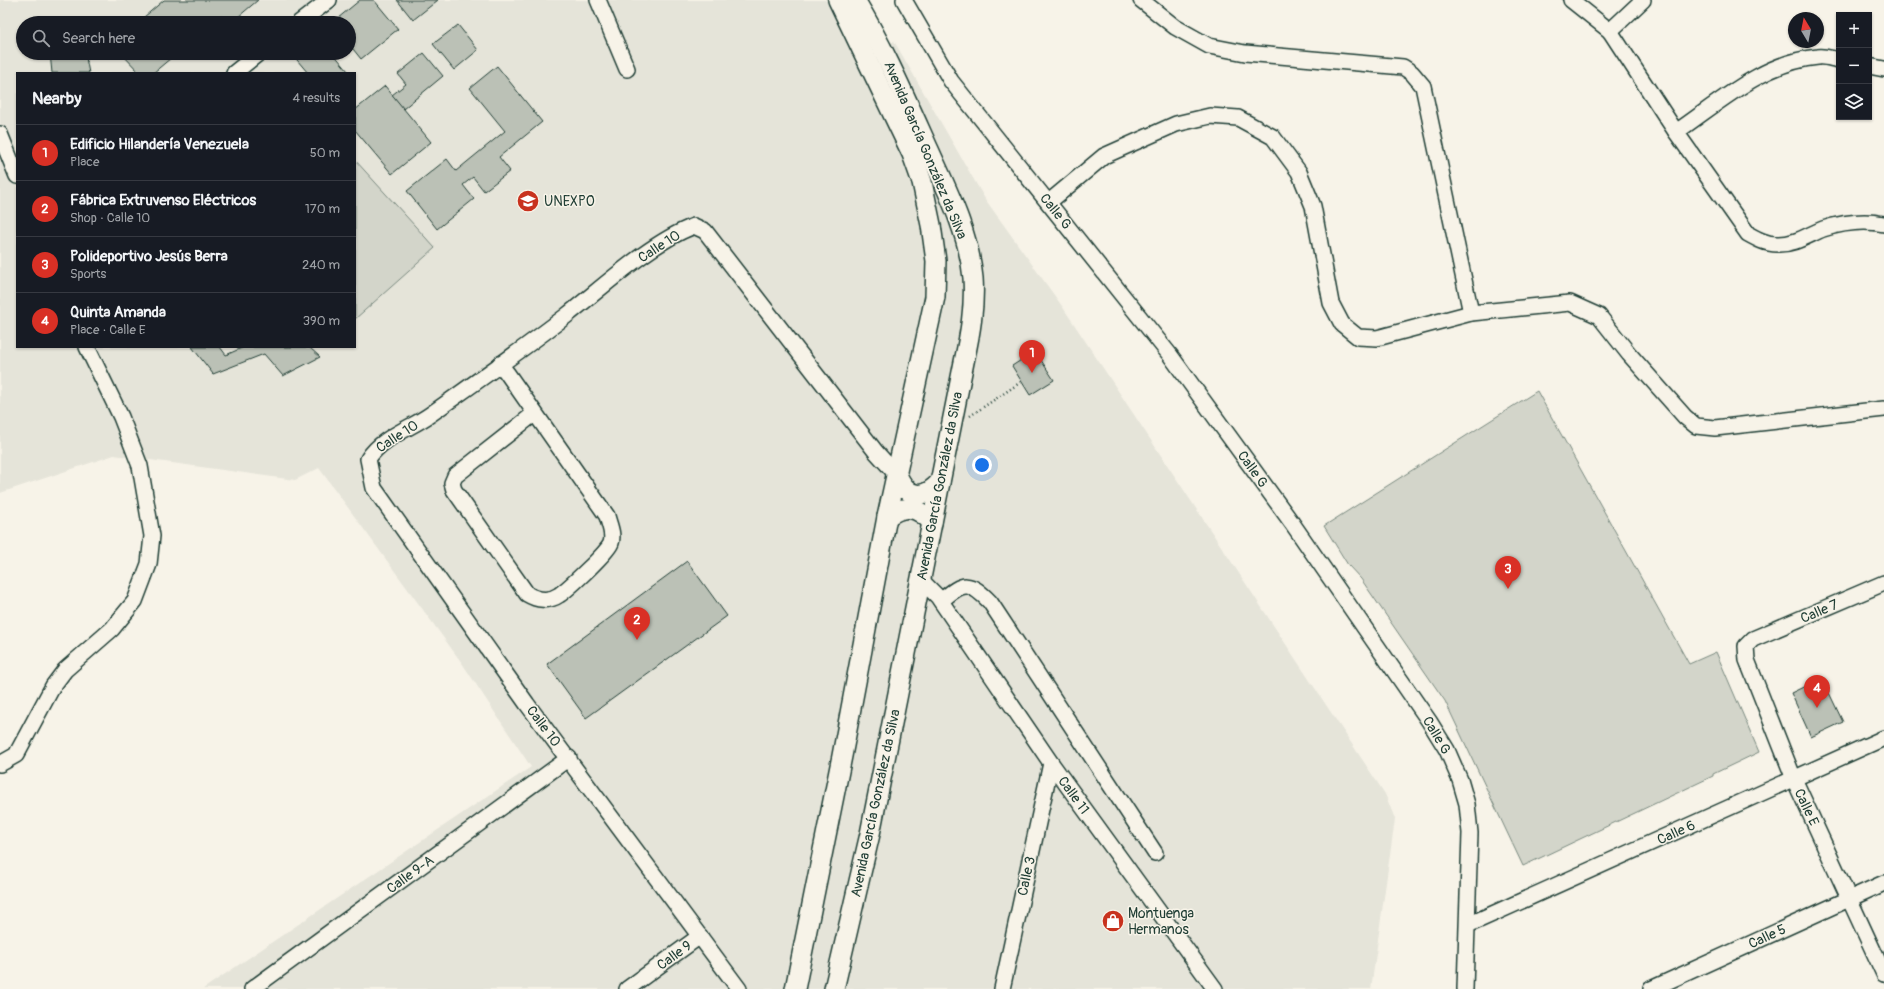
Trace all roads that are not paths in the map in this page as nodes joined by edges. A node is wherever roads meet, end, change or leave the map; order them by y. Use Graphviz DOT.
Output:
graph roads {
  1 [pos="329,0"];
  2 [pos="598,0"];
  3 [pos="838,0"];
  4 [pos="855,0"];
  5 [pos="904,0"];
  6 [pos="1141,0"];
  7 [pos="1570,0"];
  8 [pos="1643,0"];
  9 [pos="308,16"];
  10 [pos="1610,31"];
  11 [pos="250,60"];
  12 [pos="1836,60"];
  13 [pos="1872,67"];
  14 [pos="627,69"];
  15 [pos="1884,69"];
  16 [pos="235,72"];
  17 [pos="1676,132"];
  18 [pos="0,134"];
  19 [pos="16,174"];
  20 [pos="1049,202"];
  21 [pos="1884,224"];
  22 [pos="1471,313"];
  23 [pos="87,348"];
  24 [pos="500,364"];
  25 [pos="1884,409"];
  26 [pos="535,413"];
  27 [pos="898,475"];
  28 [pos="940,482"];
  29 [pos="887,517"];
  30 [pos="932,522"];
  31 [pos="920,579"];
  32 [pos="1884,583"];
  33 [pos="939,599"];
  34 [pos="916,601"];
  35 [pos="1753,638"];
  36 [pos="1884,738"];
  37 [pos="569,758"];
  38 [pos="1051,763"];
  39 [pos="0,764"];
  40 [pos="1794,779"];
  41 [pos="1155,852"];
  42 [pos="1884,883"];
  43 [pos="1849,898"];
  44 [pos="1468,925"];
  45 [pos="700,936"];
  46 [pos="1884,974"];
  47 [pos="793,986"];
  48 [pos="252,989"];
  49 [pos="627,989"];
  50 [pos="739,989"];
  51 [pos="834,989"];
  52 [pos="1002,989"];
  53 [pos="1215,989"];
  54 [pos="1465,989"];
  55 [pos="1651,989"];
  1 -- 9 [label="street"];
  2 -- 14 [label="street"];
  3 -- 27 [label="main road, Avenida García González da Silva"];
  4 -- 28 [label="main road, Avenida García González da Silva"];
  5 -- 20 [label="street, Calle G"];
  6 -- 22 [label="street"];
  7 -- 10 [label="street"];
  8 -- 10 [label="street"];
  10 -- 17 [label="street"];
  11 -- 16 [label="street"];
  12 -- 17 [label="street"];
  13 -- 15 [label="street"];
  17 -- 21 [label="street"];
  18 -- 19 [label="street"];
  20 -- 22 [label="street"];
  20 -- 44 [label="street, Calle G"];
  22 -- 25 [label="street"];
  23 -- 39 [label="street"];
  24 -- 26 [label="street"];
  24 -- 27 [label="street, Calle 10"];
  24 -- 37 [label="street, Calle 10"];
  26 -- 26 [label="street"];
  27 -- 28 [label="main road"];
  27 -- 29 [label="main road, Avenida García González da Silva"];
  28 -- 30 [label="main road, Avenida García González da Silva"];
  29 -- 30 [label="main road"];
  29 -- 47 [label="main road, Avenida García González da Silva"];
  30 -- 31 [label="main road, Avenida García González da Silva"];
  31 -- 33 [label="street, Calle 11"];
  31 -- 34 [label="main road, Avenida García González da Silva"];
  32 -- 35 [label="street, Calle 7"];
  33 -- 34 [label="street"];
  33 -- 38 [label="street, Calle 11"];
  33 -- 41 [label="street"];
  34 -- 51 [label="main road, Avenida García González da Silva"];
  35 -- 40 [label="street, Calle E"];
  36 -- 40 [label="street, Calle 6"];
  37 -- 45 [label="street, Calle 10"];
  37 -- 48 [label="street, Calle 9-A"];
  38 -- 52 [label="street, Calle 3"];
  38 -- 53 [label="street, Calle 11"];
  40 -- 43 [label="street, Calle E"];
  40 -- 44 [label="street, Calle 6"];
  42 -- 43 [label="street, Calle 5"];
  43 -- 46 [label="street, Calle E"];
  43 -- 55 [label="street, Calle 5"];
  44 -- 54 [label="street, Calle G"];
  45 -- 49 [label="street, Calle 9"];
  45 -- 50 [label="street, Calle 10"];
}
